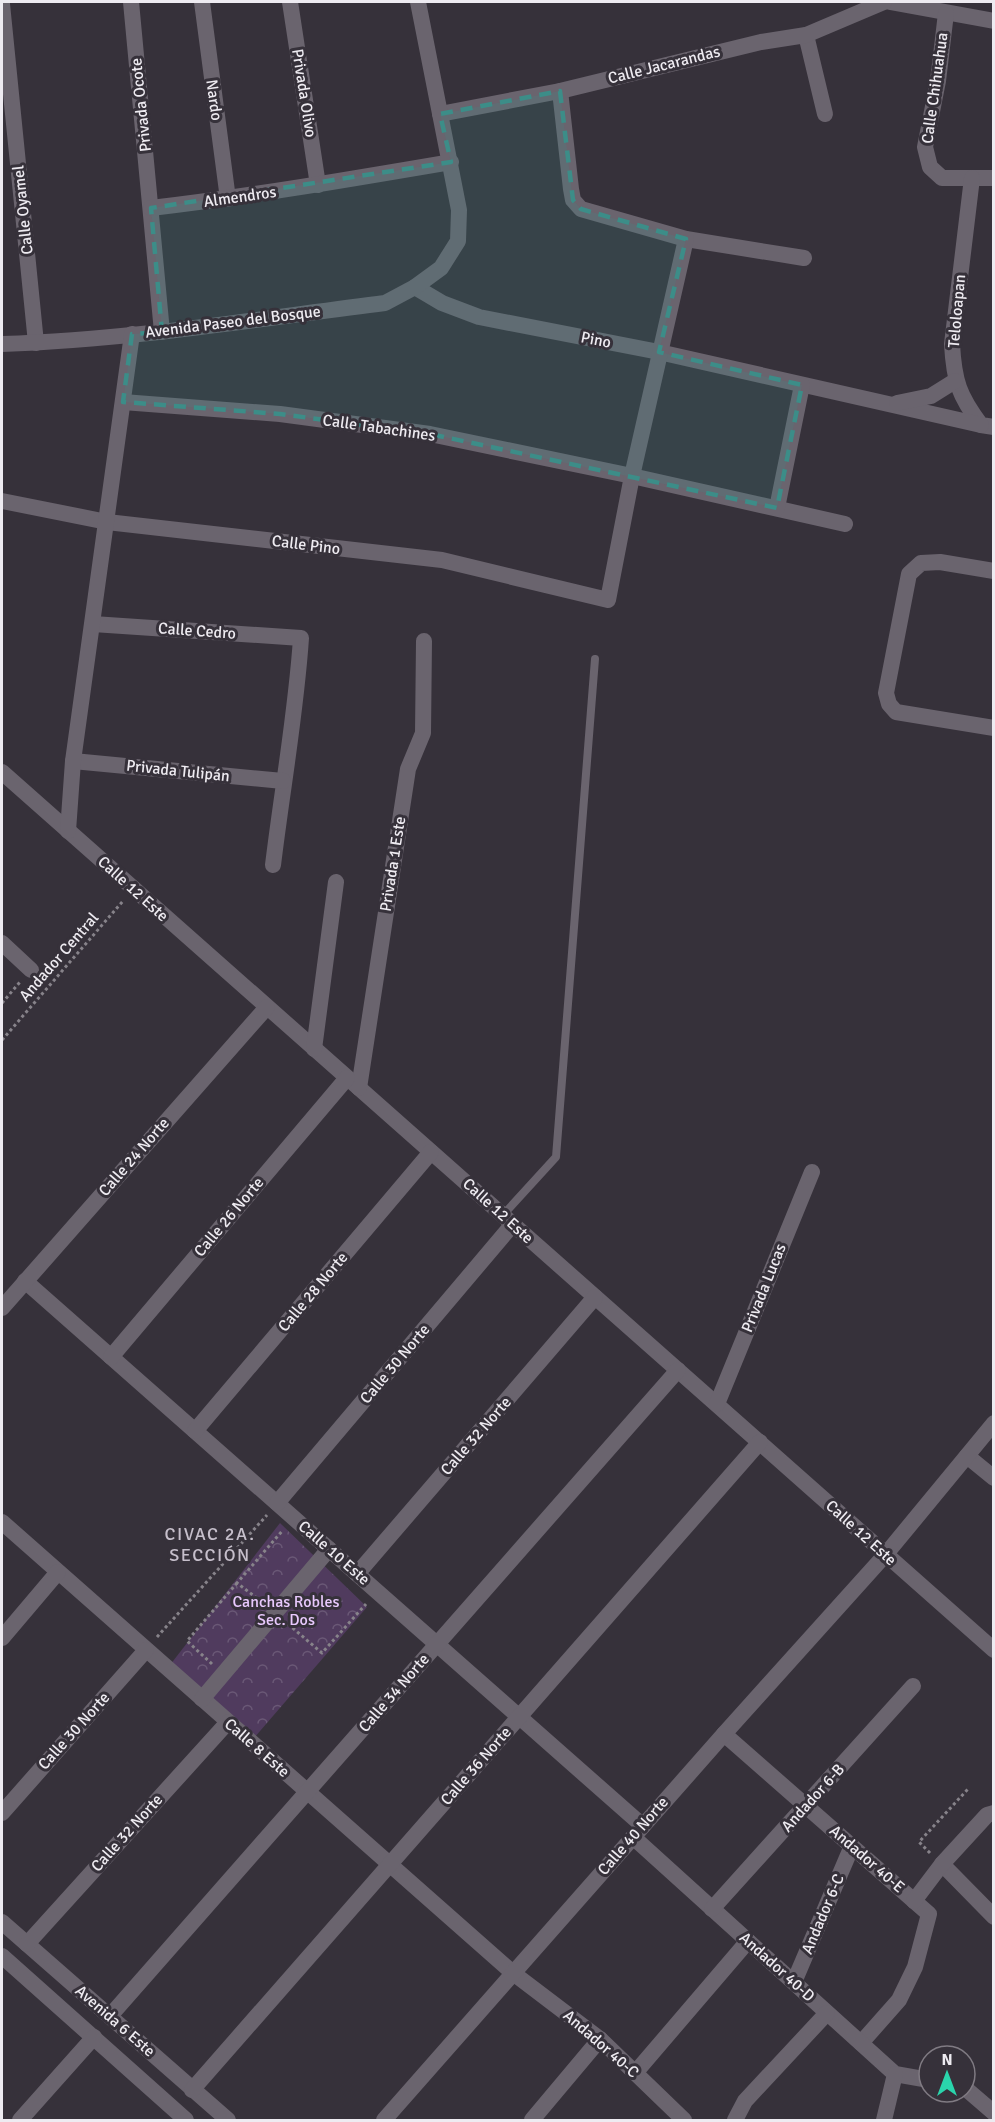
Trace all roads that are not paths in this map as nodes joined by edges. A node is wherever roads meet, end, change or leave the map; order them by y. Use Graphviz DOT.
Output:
graph roads {
  1 [pos="131,2"];
  2 [pos="202,2"];
  3 [pos="290,2"];
  4 [pos="418,2"];
  5 [pos="884,2"];
  6 [pos="890,2"];
  7 [pos="2,4"];
  8 [pos="946,13"];
  9 [pos="993,21"];
  10 [pos="806,35"];
  11 [pos="560,91"];
  12 [pos="440,114"];
  13 [pos="825,114"];
  14 [pos="451,162"];
  15 [pos="972,178"];
  16 [pos="993,178"];
  17 [pos="318,185"];
  18 [pos="228,199"];
  19 [pos="151,208"];
  20 [pos="686,239"];
  21 [pos="804,258"];
  22 [pos="415,287"];
  23 [pos="162,332"];
  24 [pos="132,334"];
  25 [pos="36,343"];
  26 [pos="2,344"];
  27 [pos="659,352"];
  28 [pos="955,381"];
  29 [pos="802,385"];
  30 [pos="123,402"];
  31 [pos="890,405"];
  32 [pos="987,426"];
  33 [pos="632,476"];
  34 [pos="2,501"];
  35 [pos="777,508"];
  36 [pos="107,522"];
  37 [pos="845,524"];
  38 [pos="993,571"];
  39 [pos="93,624"];
  40 [pos="424,641"];
  41 [pos="595,659"];
  42 [pos="993,728"];
  43 [pos="74,760"];
  44 [pos="2,772"];
  45 [pos="283,781"];
  46 [pos="68,831"];
  47 [pos="273,865"];
  48 [pos="336,882"];
  49 [pos="2,943"];
  50 [pos="31,970"];
  51 [pos="267,1007"];
  52 [pos="314,1049"];
  53 [pos="353,1083"];
  54 [pos="431,1152"];
  55 [pos="812,1172"];
  56 [pos="508,1220"];
  57 [pos="25,1281"];
  58 [pos="595,1297"];
  59 [pos="2,1308"];
  60 [pos="111,1357"];
  61 [pos="678,1370"];
  62 [pos="717,1404"];
  63 [pos="993,1423"];
  64 [pos="195,1431"];
  65 [pos="760,1442"];
  66 [pos="967,1456"];
  67 [pos="993,1478"];
  68 [pos="277,1503"];
  69 [pos="2,1522"];
  70 [pos="329,1549"];
  71 [pos="885,1554"];
  72 [pos="58,1572"];
  73 [pos="357,1574"];
  74 [pos="2,1638"];
  75 [pos="437,1644"];
  76 [pos="146,1650"];
  77 [pos="993,1650"];
  78 [pos="913,1686"];
  79 [pos="202,1699"];
  80 [pos="519,1717"];
  81 [pos="228,1722"];
  82 [pos="724,1734"];
  83 [pos="307,1792"];
  84 [pos="806,1806"];
  85 [pos="2,1813"];
  86 [pos="993,1813"];
  87 [pos="638,1831"];
  88 [pos="852,1846"];
  89 [pos="390,1864"];
  90 [pos="942,1864"];
  91 [pos="914,1901"];
  92 [pos="712,1909"];
  93 [pos="993,1917"];
  94 [pos="2,1922"];
  95 [pos="748,1941"];
  96 [pos="27,1944"];
  97 [pos="5,1965"];
  98 [pos="513,1973"];
  99 [pos="794,1982"];
  100 [pos="827,2013"];
  101 [pos="110,2016"];
  102 [pos="94,2037"];
  103 [pos="600,2039"];
  104 [pos="861,2043"];
  105 [pos="635,2073"];
  106 [pos="895,2074"];
  107 [pos="917,2078"];
  108 [pos="192,2090"];
  109 [pos="977,2099"];
  110 [pos="993,2113"];
  111 [pos="174,2117"];
  112 [pos="682,2120"];
  113 [pos="20,2121"];
  114 [pos="228,2121"];
  115 [pos="384,2121"];
  116 [pos="532,2121"];
  117 [pos="735,2121"];
  118 [pos="884,2121"];
  1 -- 19 [label="street, Privada Ocote"];
  2 -- 18 [label="street, Nardo"];
  3 -- 17 [label="street, Privada Olivo"];
  4 -- 12 [label="street, Avenida Paseo del Bosque"];
  5 -- 10 [label="street, Calle Jacarandas"];
  6 -- 8 [label="street"];
  7 -- 25 [label="street, Calle Oyamel"];
  8 -- 9 [label="street"];
  8 -- 15 [label="street, Calle Chihuahua"];
  10 -- 11 [label="street, Calle Jacarandas"];
  10 -- 13 [label="street"];
  11 -- 12 [label="street, Calle Jacarandas"];
  11 -- 20 [label="street"];
  12 -- 14 [label="street, Avenida Paseo del Bosque"];
  14 -- 17 [label="street, Almendros"];
  14 -- 22 [label="street, Avenida Paseo del Bosque"];
  15 -- 16 [label="street, Calle Chihuahua"];
  15 -- 28 [label="street, Teloloapan"];
  17 -- 18 [label="street, Almendros"];
  18 -- 19 [label="street, Almendros"];
  19 -- 23 [label="street"];
  20 -- 21 [label="street"];
  20 -- 27 [label="street"];
  22 -- 23 [label="street, Avenida Paseo del Bosque"];
  22 -- 27 [label="street, Pino"];
  23 -- 24 [label="street, Avenida Paseo del Bosque"];
  24 -- 25 [label="street"];
  24 -- 30 [label="street, Avenida Paseo del Bosque"];
  25 -- 26 [label="street"];
  27 -- 29 [label="street, Pino"];
  27 -- 33 [label="street"];
  28 -- 31 [label="street"];
  28 -- 32 [label="street, Teloloapan"];
  29 -- 31 [label="street, Pino"];
  29 -- 35 [label="street"];
  30 -- 33 [label="street, Calle Tabachines"];
  30 -- 36 [label="street, Avenida Paseo del Bosque"];
  31 -- 32 [label="street, Pino"];
  33 -- 35 [label="street, Calle Tabachines"];
  33 -- 36 [label="street, Calle Pino"];
  34 -- 36 [label="street, Calle Pino"];
  35 -- 37 [label="street, Calle Tabachines"];
  36 -- 39 [label="street, Avenida Paseo del Bosque"];
  38 -- 42 [label="street"];
  39 -- 43 [label="street, Avenida Paseo del Bosque"];
  39 -- 45 [label="street, Calle Cedro"];
  40 -- 53 [label="street, Privada 1 Este"];
  41 -- 56 [label="lane"];
  43 -- 45 [label="street, Privada Tulipán"];
  43 -- 46 [label="street, Avenida Paseo del Bosque"];
  44 -- 46 [label="street, Calle 12 Este"];
  45 -- 47 [label="street"];
  46 -- 51 [label="street, Calle 12 Este"];
  48 -- 52 [label="street"];
  49 -- 50 [label="street"];
  51 -- 52 [label="street, Calle 12 Este"];
  51 -- 57 [label="street, Calle 24 Norte"];
  52 -- 53 [label="street, Calle 12 Este"];
  53 -- 54 [label="street, Calle 12 Este"];
  53 -- 60 [label="street, Calle 26 Norte"];
  54 -- 56 [label="street, Calle 12 Este"];
  54 -- 64 [label="street, Calle 28 Norte"];
  55 -- 62 [label="street, Privada Lucas"];
  56 -- 58 [label="street, Calle 12 Este"];
  56 -- 68 [label="street, Calle 30 Norte"];
  57 -- 59 [label="street, Calle 24 Norte"];
  57 -- 60 [label="street, Calle 10 Este"];
  58 -- 61 [label="street, Calle 12 Este"];
  58 -- 73 [label="street, Calle 32 Norte"];
  60 -- 64 [label="street, Calle 10 Este"];
  61 -- 62 [label="street, Calle 12 Este"];
  61 -- 75 [label="street, Calle 34 Norte"];
  62 -- 65 [label="street, Calle 12 Este"];
  63 -- 66 [label="street, Calle 40 Norte"];
  64 -- 68 [label="street, Calle 10 Este"];
  65 -- 71 [label="street, Calle 12 Este"];
  65 -- 80 [label="street, Calle 36 Norte"];
  66 -- 67 [label="street"];
  66 -- 71 [label="street, Calle 40 Norte"];
  68 -- 70 [label="street, Calle 10 Este"];
  69 -- 72 [label="street, Calle 8 Este"];
  70 -- 73 [label="street, Calle 10 Este"];
  70 -- 79 [label="street"];
  71 -- 77 [label="street, Calle 12 Este"];
  71 -- 82 [label="street, Calle 40 Norte"];
  72 -- 74 [label="street"];
  72 -- 76 [label="street, Calle 8 Este"];
  73 -- 75 [label="street, Calle 10 Este"];
  75 -- 80 [label="street, Calle 10 Este"];
  75 -- 83 [label="street, Calle 34 Norte"];
  76 -- 79 [label="street, Calle 8 Este"];
  76 -- 85 [label="street, Calle 30 Norte"];
  78 -- 84 [label="street, Andador 6-B"];
  79 -- 81 [label="street, Calle 8 Este"];
  80 -- 87 [label="street, Calle 10 Este"];
  80 -- 89 [label="street, Calle 36 Norte"];
  81 -- 83 [label="street, Calle 8 Este"];
  81 -- 96 [label="street, Calle 32 Norte"];
  82 -- 84 [label="street, Andador 40-E"];
  82 -- 87 [label="street, Calle 40 Norte"];
  83 -- 89 [label="street, Calle 8 Este"];
  83 -- 101 [label="street, Calle 34 Norte"];
  84 -- 88 [label="street, Andador 40-E"];
  84 -- 92 [label="street, Andador 6-B"];
  86 -- 90 [label="street"];
  87 -- 92 [label="street, Andador 40-D"];
  87 -- 98 [label="street, Calle 40 Norte"];
  88 -- 91 [label="street, Andador 40-E"];
  88 -- 99 [label="street, Andador 6-C"];
  89 -- 98 [label="street, Calle 8 Este"];
  89 -- 108 [label="street, Calle 36 Norte"];
  90 -- 91 [label="street"];
  90 -- 93 [label="street"];
  91 -- 104 [label="street, Andador 40-E"];
  92 -- 95 [label="street, Andador 40-D"];
  94 -- 96 [label="street, Avenida 6 Este"];
  95 -- 99 [label="street, Andador 40-D"];
  95 -- 105 [label="street"];
  96 -- 101 [label="street, Avenida 6 Este"];
  97 -- 102 [label="street, Avenida 6 Este"];
  98 -- 103 [label="street, Andador 40-C"];
  98 -- 115 [label="street, Calle 40 Norte"];
  99 -- 100 [label="street, Andador 40-D"];
  100 -- 104 [label="street, Andador 40-D"];
  100 -- 117 [label="street"];
  101 -- 108 [label="street, Avenida 6 Este"];
  102 -- 111 [label="street, Avenida 6 Este"];
  102 -- 113 [label="street"];
  103 -- 105 [label="street, Andador 40-C"];
  103 -- 116 [label="street"];
  104 -- 106 [label="street, Andador 40-D"];
  105 -- 112 [label="street, Andador 40-C"];
  106 -- 107 [label="street"];
  106 -- 118 [label="street"];
  108 -- 114 [label="street, Avenida 6 Este"];
  109 -- 110 [label="street"];
}
